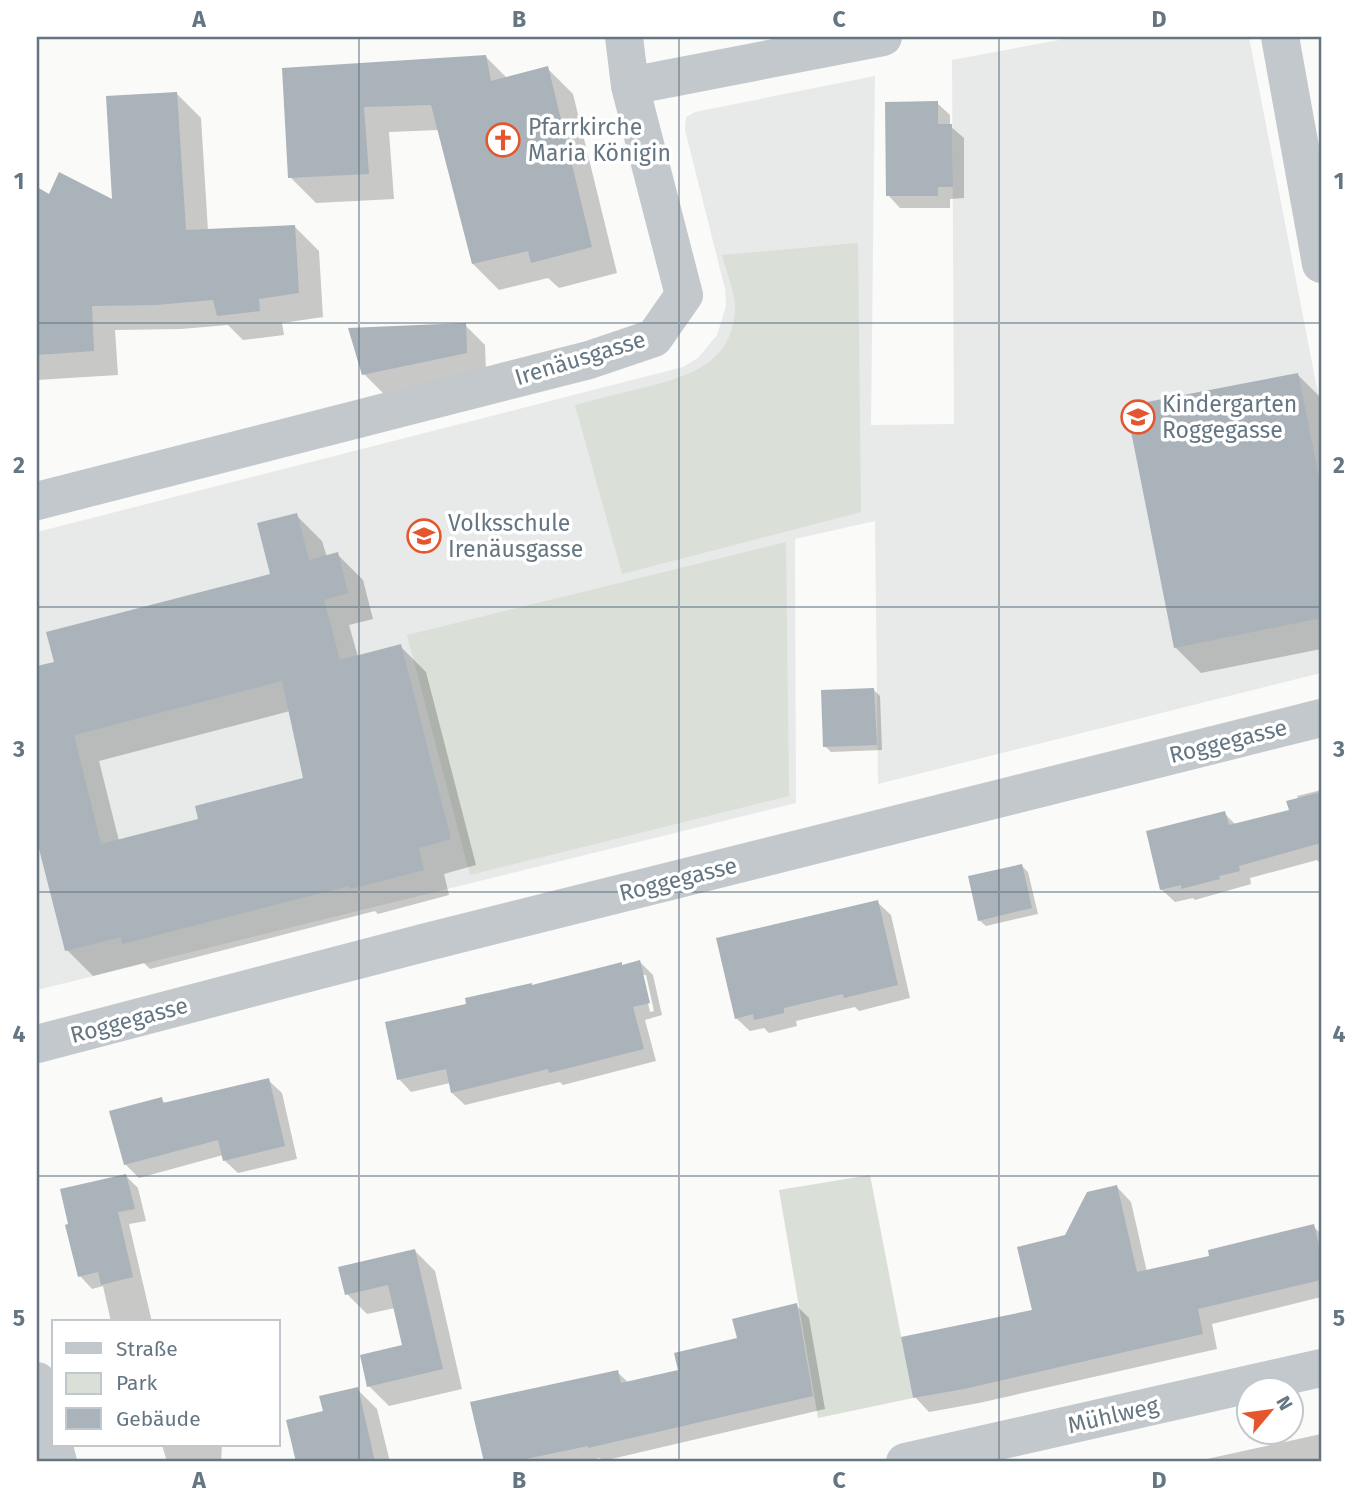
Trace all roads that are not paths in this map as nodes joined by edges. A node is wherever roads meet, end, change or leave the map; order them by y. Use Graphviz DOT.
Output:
graph roads {
  1 [pos="624,37"];
  2 [pos="883,37"];
  3 [pos="1280,37"];
  4 [pos="629,86"];
  5 [pos="1321,264"];
  6 [pos="37,501"];
  7 [pos="1321,718"];
  8 [pos="37,1044"];
  9 [pos="1321,1368"];
  10 [pos="37,1381"];
  11 [pos="52,1439"];
  12 [pos="905,1462"];
  1 -- 4 [label="street, Irenäusgasse"];
  2 -- 4 [label="street"];
  3 -- 5 [label="street"];
  4 -- 6 [label="street, Irenäusgasse"];
  7 -- 8 [label="street, Roggegasse"];
  9 -- 12 [label="street, Mühlweg"];
  10 -- 11 [label="street"];
}
